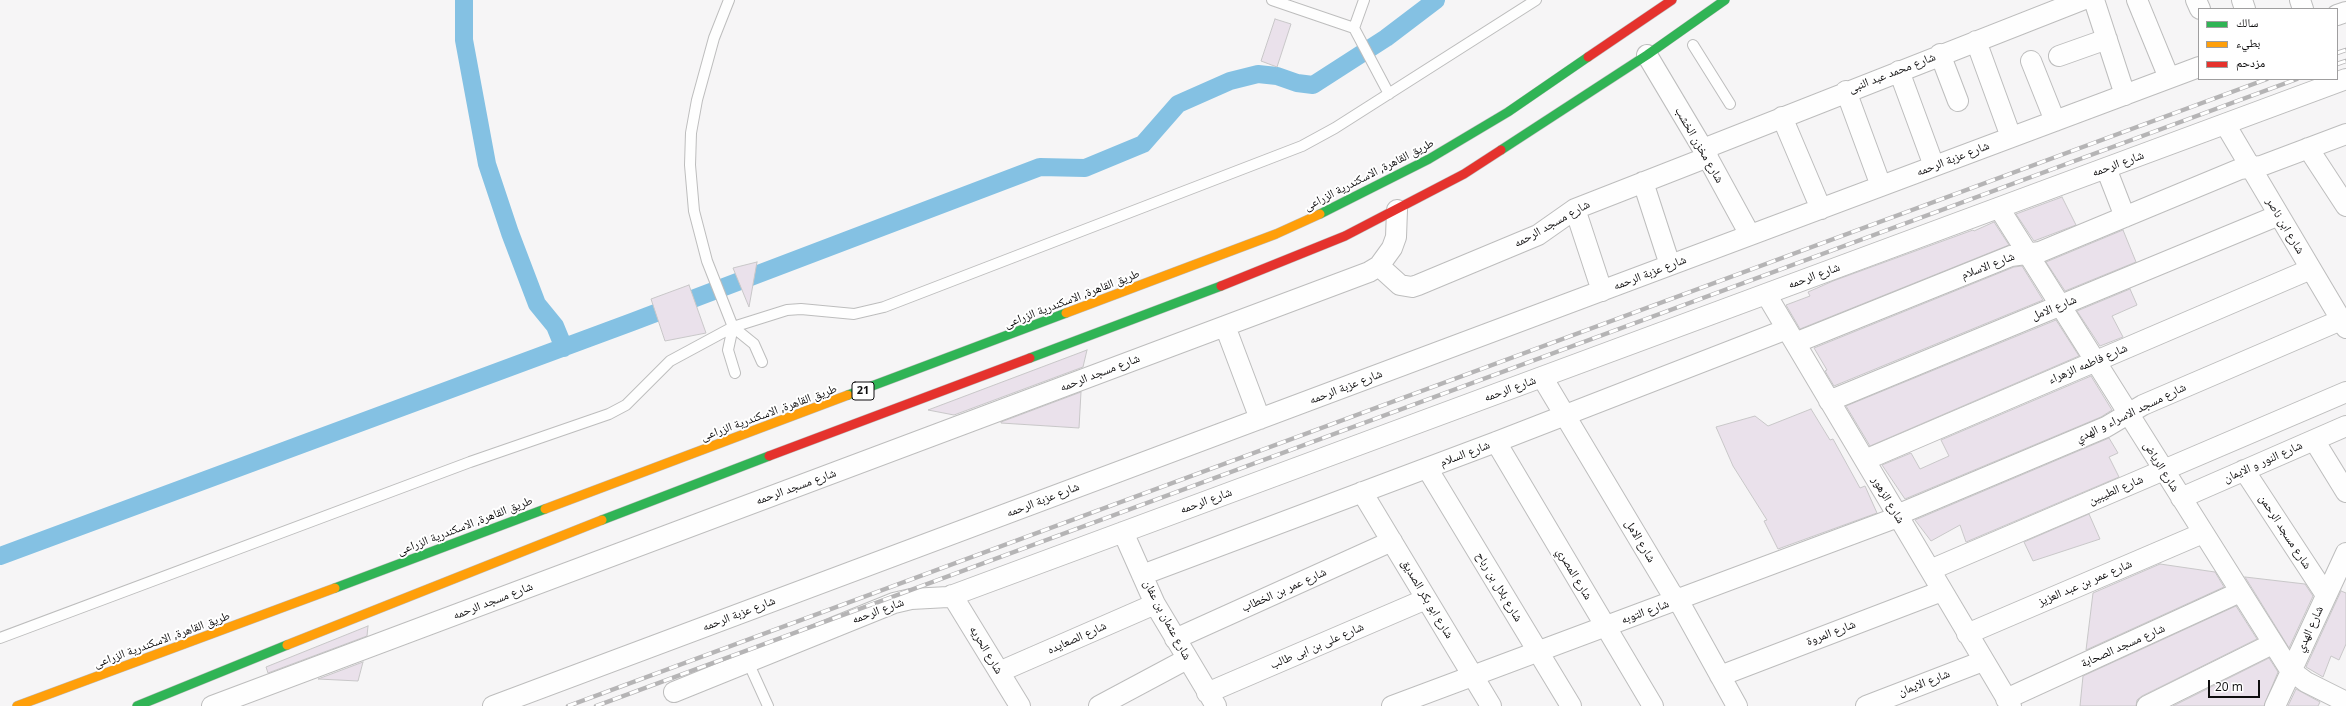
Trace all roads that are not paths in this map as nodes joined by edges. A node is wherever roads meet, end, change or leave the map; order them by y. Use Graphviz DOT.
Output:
graph roads {
  1 [pos="729,0"];
  2 [pos="1272,0"];
  3 [pos="1364,0"];
  4 [pos="1536,0"];
  5 [pos="1672,0"];
  6 [pos="1725,0"];
  7 [pos="2082,0"];
  8 [pos="2094,0"];
  9 [pos="2138,0"];
  10 [pos="1354,28"];
  11 [pos="2107,39"];
  12 [pos="1976,41"];
  13 [pos="1693,45"];
  14 [pos="1940,54"];
  15 [pos="1646,55"];
  16 [pos="2059,56"];
  17 [pos="2032,61"];
  18 [pos="2198,67"];
  19 [pos="1899,71"];
  20 [pos="2169,78"];
  21 [pos="2346,79"];
  22 [pos="1846,91"];
  23 [pos="1388,94"];
  24 [pos="2125,95"];
  25 [pos="1958,101"];
  26 [pos="1730,104"];
  27 [pos="1782,117"];
  28 [pos="2055,121"];
  29 [pos="2225,124"];
  30 [pos="2346,134"];
  31 [pos="2011,137"];
  32 [pos="2308,148"];
  33 [pos="1705,153"];
  34 [pos="1934,166"];
  35 [pos="2249,166"];
  36 [pos="2106,168"];
  37 [pos="1643,182"];
  38 [pos="1881,186"];
  39 [pos="2346,206"];
  40 [pos="1999,208"];
  41 [pos="1575,209"];
  42 [pos="1821,209"];
  43 [pos="1397,210"];
  44 [pos="2279,215"];
  45 [pos="2125,217"];
  46 [pos="1750,235"];
  47 [pos="2028,254"];
  48 [pos="1670,265"];
  49 [pos="1379,266"];
  50 [pos="2311,268"];
  51 [pos="1602,291"];
  52 [pos="1766,294"];
  53 [pos="2060,305"];
  54 [pos="2344,324"];
  55 [pos="1225,326"];
  56 [pos="733,327"];
  57 [pos="1791,336"];
  58 [pos="2095,361"];
  59 [pos="762,362"];
  60 [pos="735,373"];
  61 [pos="1542,377"];
  62 [pos="2346,392"];
  63 [pos="1829,401"];
  64 [pos="2128,414"];
  65 [pos="1565,415"];
  66 [pos="1260,419"];
  67 [pos="2346,426"];
  68 [pos="2314,440"];
  69 [pos="1496,442"];
  70 [pos="1864,460"];
  71 [pos="1427,468"];
  72 [pos="2164,470"];
  73 [pos="2244,470"];
  74 [pos="1362,492"];
  75 [pos="2346,492"];
  76 [pos="2181,498"];
  77 [pos="1898,516"];
  78 [pos="1123,532"];
  79 [pos="2203,533"];
  80 [pos="1392,541"];
  81 [pos="2346,553"];
  82 [pos="1930,570"];
  83 [pos="1142,575"];
  84 [pos="1942,591"];
  85 [pos="2240,592"];
  86 [pos="952,595"];
  87 [pos="2326,595"];
  88 [pos="1426,599"];
  89 [pos="1677,600"];
  90 [pos="1156,604"];
  91 [pos="1605,626"];
  92 [pos="1967,634"];
  93 [pos="0,638"];
  94 [pos="1175,638"];
  95 [pos="2272,644"];
  96 [pos="1538,651"];
  97 [pos="1187,659"];
  98 [pos="1983,661"];
  99 [pos="748,662"];
  100 [pos="2290,670"];
  101 [pos="999,672"];
  102 [pos="1473,676"];
  103 [pos="1720,676"];
  104 [pos="674,692"];
  105 [pos="1212,699"];
  106 [pos="2008,702"];
  107 [pos="2346,702"];
  108 [pos="17,706"];
  109 [pos="137,706"];
  110 [pos="212,706"];
  111 [pos="493,706"];
  112 [pos="768,706"];
  113 [pos="1020,706"];
  114 [pos="1099,706"];
  115 [pos="1395,706"];
  116 [pos="1491,706"];
  117 [pos="1571,706"];
  118 [pos="1652,706"];
  119 [pos="1737,706"];
  120 [pos="1866,706"];
  121 [pos="2147,706"];
  122 [pos="2275,706"];
  1 -- 56 [label="lane"];
  2 -- 10 [label="lane"];
  3 -- 10 [label="lane"];
  4 -- 23 [label="lane"];
  5 -- 108 [label="highway, طريق القاهرة, الاسكندرية الزراعى / 21"];
  6 -- 15 [label="highway, 21"];
  7 -- 12 [label="street, شارع محمد عبد النبى"];
  8 -- 11 [label="street"];
  9 -- 20 [label="street"];
  10 -- 23 [label="lane"];
  11 -- 16 [label="street"];
  11 -- 24 [label="street"];
  12 -- 14 [label="street, شارع محمد عبد النبى"];
  12 -- 31 [label="street"];
  13 -- 26 [label="lane"];
  14 -- 19 [label="street, شارع محمد عبد النبى"];
  14 -- 25 [label="street"];
  15 -- 33 [label="street, شارع مخزن الخشب"];
  15 -- 43 [label="highway, 21"];
  17 -- 28 [label="street"];
  18 -- 20 [label="street, شارع عزبة الرحمه"];
  19 -- 22 [label="street, شارع محمد عبد النبى"];
  19 -- 34 [label="street"];
  20 -- 24 [label="street, شارع عزبة الرحمه"];
  21 -- 29 [label="street, شارع الرحمه"];
  22 -- 27 [label="street, شارع محمد عبد النبى"];
  22 -- 38 [label="street"];
  23 -- 56 [label="lane"];
  24 -- 28 [label="street, شارع عزبة الرحمه"];
  27 -- 33 [label="street, شارع محمد عبد النبى"];
  27 -- 42 [label="street"];
  28 -- 31 [label="street, شارع عزبة الرحمه"];
  29 -- 35 [label="street, شارع ابن ناصر"];
  29 -- 36 [label="street, شارع الرحمه"];
  30 -- 32 [label="street, شارع الاسلام"];
  31 -- 34 [label="street, شارع عزبة الرحمه"];
  32 -- 35 [label="street, شارع الاسلام"];
  32 -- 39 [label="street"];
  33 -- 37 [label="street, شارع مسجد الرحمه"];
  33 -- 46 [label="street, شارع مخزن الخشب"];
  34 -- 38 [label="street, شارع عزبة الرحمه"];
  35 -- 44 [label="street, شارع ابن ناصر"];
  35 -- 45 [label="street, شارع الاسلام"];
  36 -- 40 [label="street, شارع الرحمه"];
  36 -- 45 [label="street"];
  37 -- 41 [label="street, شارع مسجد الرحمه"];
  37 -- 48 [label="street"];
  38 -- 42 [label="street, شارع عزبة الرحمه"];
  40 -- 47 [label="street, شارع الرياض"];
  40 -- 52 [label="street, شارع الرحمه"];
  41 -- 49 [label="street, شارع مسجد الرحمه"];
  41 -- 51 [label="street"];
  42 -- 46 [label="street, شارع عزبة الرحمه"];
  43 -- 49 [label="street, شارع مسجد الرحمه"];
  43 -- 109 [label="highway, 21"];
  44 -- 50 [label="street, شارع ابن ناصر"];
  44 -- 53 [label="street, شارع الامل"];
  45 -- 47 [label="street, شارع الاسلام"];
  46 -- 48 [label="street, شارع عزبة الرحمه"];
  47 -- 53 [label="street, شارع الرياض"];
  47 -- 57 [label="street, شارع الاسلام"];
  48 -- 51 [label="street, شارع عزبة الرحمه"];
  49 -- 55 [label="street, شارع مسجد الرحمه"];
  50 -- 54 [label="street, شارع ابن ناصر"];
  50 -- 58 [label="street, شارع فاطمه الزهراء"];
  51 -- 66 [label="street, شارع عزبة الرحمه"];
  52 -- 57 [label="street, شارع الزهور"];
  52 -- 61 [label="street, شارع الرحمه"];
  53 -- 58 [label="street, شارع الرياض"];
  53 -- 63 [label="street, شارع الامل"];
  54 -- 64 [label="street, شارع مسجد الاسراء و الهدي"];
  55 -- 66 [label="street"];
  55 -- 110 [label="street, شارع مسجد الرحمه"];
  56 -- 59 [label="lane"];
  56 -- 60 [label="lane"];
  56 -- 93 [label="lane"];
  57 -- 63 [label="street, شارع الزهور"];
  57 -- 65 [label="street, شارع السلام"];
  58 -- 64 [label="street, شارع الرياض"];
  58 -- 70 [label="street, شارع فاطمه الزهراء"];
  61 -- 65 [label="street, شارع الامل"];
  61 -- 78 [label="street, شارع الرحمه"];
  62 -- 72 [label="street, شارع الطيبين"];
  63 -- 70 [label="street, شارع الزهور"];
  64 -- 72 [label="street, شارع الرياض"];
  64 -- 77 [label="street, شارع مسجد الاسراء و الهدي"];
  65 -- 69 [label="street, شارع السلام"];
  65 -- 89 [label="street, شارع الامل"];
  66 -- 111 [label="street, شارع عزبة الرحمه"];
  67 -- 68 [label="street, شارع النور و الايمان"];
  68 -- 73 [label="street, شارع النور و الايمان"];
  68 -- 75 [label="street"];
  69 -- 71 [label="street, شارع السلام"];
  69 -- 91 [label="street, شارع المصري"];
  70 -- 77 [label="street, شارع الزهور"];
  71 -- 74 [label="street, شارع السلام"];
  71 -- 96 [label="street, شارع بلال بن رباح"];
  72 -- 76 [label="street, شارع الرياض"];
  72 -- 82 [label="street, شارع الطيبين"];
  73 -- 76 [label="street, شارع النور و الايمان"];
  73 -- 87 [label="street, شارع مسجد الرحمن"];
  74 -- 80 [label="street, شارع ابو بكر الصديق"];
  74 -- 83 [label="street, شارع السلام"];
  76 -- 79 [label="street, شارع الرياض"];
  77 -- 82 [label="street, شارع الزهور"];
  77 -- 89 [label="street, شارع التوبه"];
  78 -- 83 [label="street, شارع عثمان بن عفان"];
  78 -- 86 [label="street, شارع الرحمه"];
  79 -- 85 [label="street, شارع الرياض"];
  79 -- 92 [label="street, شارع عمر بن عبد العزيز"];
  80 -- 88 [label="street, شارع ابو بكر الصديق"];
  80 -- 94 [label="street, شارع عمر بن الخطاب"];
  81 -- 87 [label="street, شارع الهدي"];
  82 -- 84 [label="street, شارع الزهور"];
  83 -- 90 [label="street, شارع عثمان بن عفان"];
  84 -- 92 [label="street, شارع الزهور"];
  84 -- 103 [label="street, شارع المروة"];
  85 -- 95 [label="street, شارع الرياض"];
  85 -- 106 [label="street, شارع مسجد الصحابة"];
  86 -- 99 [label="street, شارع الرحمه"];
  86 -- 101 [label="street, شارع الحريه"];
  87 -- 100 [label="street, شارع الهدي"];
  88 -- 102 [label="street, شارع ابو بكر الصديق"];
  88 -- 105 [label="street, شارع على بن ابى طالب"];
  89 -- 91 [label="street, شارع التوبه"];
  89 -- 103 [label="street, شارع الامل"];
  90 -- 94 [label="street, شارع عثمان بن عفان"];
  90 -- 101 [label="street, شارع الصعايده"];
  91 -- 96 [label="street, شارع التوبه"];
  91 -- 118 [label="street, شارع المصري"];
  92 -- 98 [label="street, شارع الزهور"];
  94 -- 97 [label="street, شارع عثمان بن عفان"];
  95 -- 100 [label="street, شارع الرياض"];
  95 -- 121 [label="street"];
  96 -- 102 [label="street, شارع التوبه"];
  96 -- 117 [label="street, شارع بلال بن رباح"];
  97 -- 105 [label="street, شارع عثمان بن عفان"];
  97 -- 114 [label="street"];
  98 -- 106 [label="street, شارع الزهور"];
  98 -- 120 [label="street, شارع الايمان"];
  99 -- 104 [label="street, شارع الرحمه"];
  99 -- 112 [label="lane"];
  100 -- 107 [label="street, شارع الرياض"];
  100 -- 122 [label="street, شارع الهدي"];
  101 -- 113 [label="street, شارع الحريه"];
  102 -- 115 [label="street, شارع التوبه"];
  102 -- 116 [label="street, شارع ابو بكر الصديق"];
  103 -- 119 [label="street, شارع الامل"];
}
